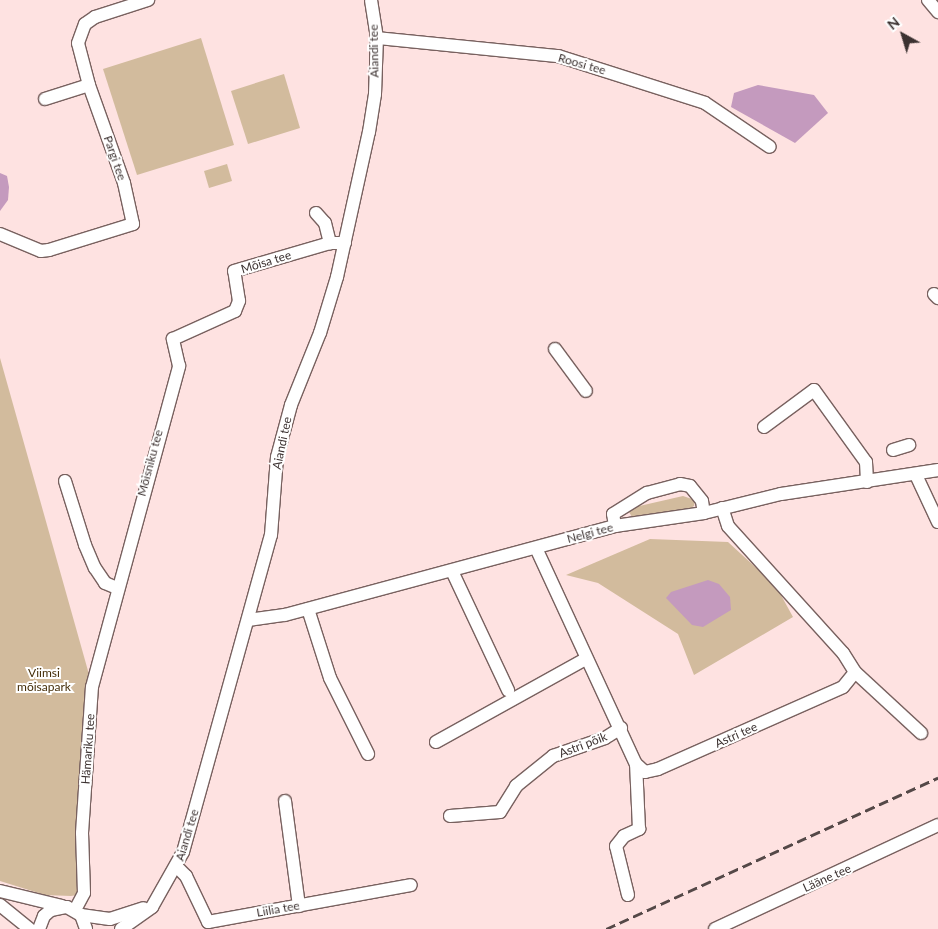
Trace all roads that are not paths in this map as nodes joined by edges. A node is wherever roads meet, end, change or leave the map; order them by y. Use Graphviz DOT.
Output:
graph roads {
  1 [pos="148,0"];
  2 [pos="371,0"];
  3 [pos="928,0"];
  4 [pos="938,12"];
  5 [pos="377,38"];
  6 [pos="89,85"];
  7 [pos="45,99"];
  8 [pos="770,147"];
  9 [pos="316,213"];
  10 [pos="0,234"];
  11 [pos="330,243"];
  12 [pos="345,244"];
  13 [pos="173,339"];
  14 [pos="556,349"];
  15 [pos="586,391"];
  16 [pos="764,427"];
  17 [pos="909,445"];
  18 [pos="894,450"];
  19 [pos="938,470"];
  20 [pos="916,475"];
  21 [pos="65,482"];
  22 [pos="867,482"];
  23 [pos="722,508"];
  24 [pos="704,514"];
  25 [pos="614,520"];
  26 [pos="938,522"];
  27 [pos="536,548"];
  28 [pos="452,571"];
  29 [pos="117,588"];
  30 [pos="308,609"];
  31 [pos="248,620"];
  32 [pos="586,658"];
  33 [pos="855,672"];
  34 [pos="508,690"];
  35 [pos="621,728"];
  36 [pos="921,733"];
  37 [pos="436,742"];
  38 [pos="368,754"];
  39 [pos="636,764"];
  40 [pos="285,801"];
  41 [pos="450,816"];
  42 [pos="938,825"];
  43 [pos="177,867"];
  44 [pos="168,883"];
  45 [pos="411,885"];
  46 [pos="0,890"];
  47 [pos="628,896"];
  48 [pos="0,905"];
  49 [pos="299,906"];
  50 [pos="74,910"];
  51 [pos="30,929"];
  52 [pos="39,929"];
  53 [pos="86,929"];
  54 [pos="121,929"];
  55 [pos="715,929"];
  1 -- 6 [label="street, Pargi tee"];
  2 -- 5 [label="street, Aiandi tee"];
  3 -- 4 [label="street"];
  5 -- 8 [label="street, Roosi tee"];
  5 -- 12 [label="street, Aiandi tee"];
  6 -- 7 [label="street"];
  6 -- 10 [label="street, Pargi tee"];
  9 -- 11 [label="street"];
  11 -- 12 [label="street, Mõisa tee"];
  11 -- 13 [label="street, Mõisa tee"];
  12 -- 31 [label="street, Aiandi tee"];
  13 -- 29 [label="street, Mõisniku tee"];
  14 -- 15 [label="street"];
  16 -- 22 [label="street"];
  17 -- 18 [label="street"];
  19 -- 20 [label="street, Nelgi tee"];
  20 -- 22 [label="street, Nelgi tee"];
  20 -- 26 [label="street"];
  21 -- 29 [label="street"];
  22 -- 23 [label="street, Nelgi tee"];
  23 -- 24 [label="street, Nelgi tee"];
  23 -- 33 [label="street"];
  24 -- 25 [label="street, Nelgi tee"];
  24 -- 25 [label="street"];
  25 -- 27 [label="street, Nelgi tee"];
  27 -- 28 [label="street, Nelgi tee"];
  27 -- 32 [label="street"];
  28 -- 30 [label="street, Nelgi tee"];
  28 -- 34 [label="street"];
  29 -- 50 [label="street, Hämariku tee"];
  30 -- 31 [label="street, Nelgi tee"];
  30 -- 38 [label="street"];
  31 -- 43 [label="street, Aiandi tee"];
  32 -- 35 [label="street"];
  32 -- 37 [label="street"];
  33 -- 36 [label="street"];
  33 -- 39 [label="street, Astri tee"];
  35 -- 39 [label="street"];
  35 -- 41 [label="street, Astri põik"];
  39 -- 47 [label="street"];
  40 -- 49 [label="street"];
  42 -- 55 [label="street, Lääne tee"];
  43 -- 44 [label="street, Aiandi tee"];
  43 -- 49 [label="street, Liilia tee"];
  44 -- 50 [label="street, Aiandi tee"];
  44 -- 54 [label="street, Aiandi tee"];
  45 -- 49 [label="street, Liilia tee"];
  46 -- 50 [label="street, Aiandi tee"];
  48 -- 51 [label="street"];
  50 -- 52 [label="street"];
  50 -- 53 [label="street"];
}
